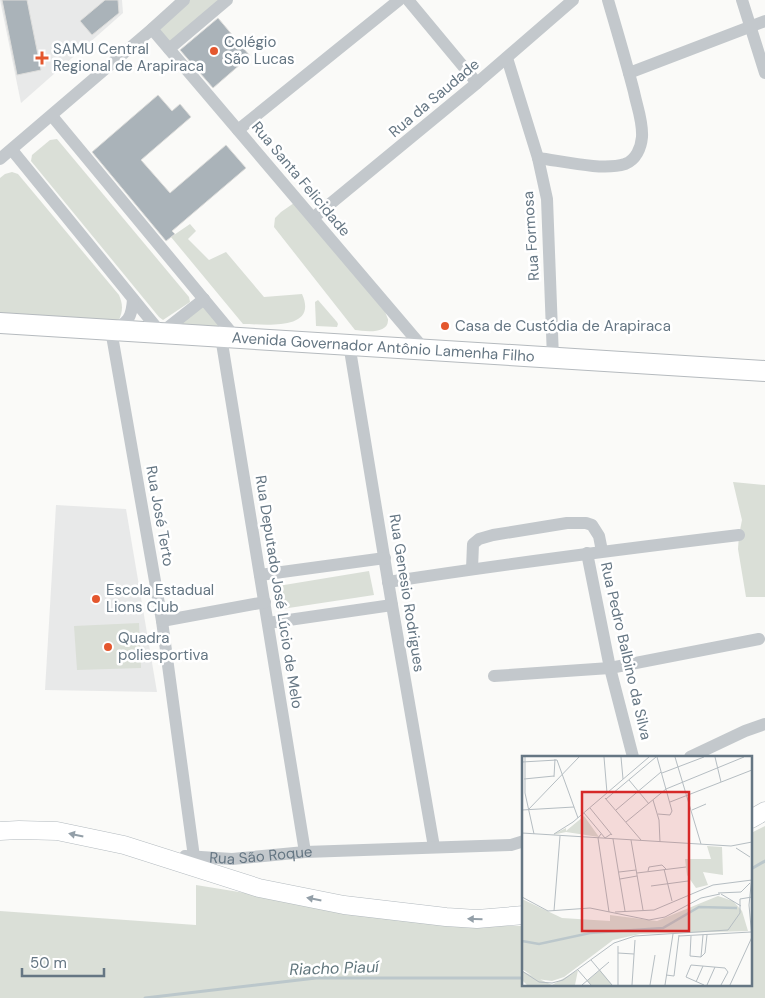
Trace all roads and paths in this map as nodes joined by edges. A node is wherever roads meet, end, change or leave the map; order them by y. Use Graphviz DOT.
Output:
graph roads {
  1 [pos="227,0"];
  2 [pos="398,0"];
  3 [pos="408,0"];
  4 [pos="573,0"];
  5 [pos="608,0"];
  6 [pos="742,0"];
  7 [pos="179,2"];
  8 [pos="765,21"];
  9 [pos="750,28"];
  10 [pos="152,29"];
  11 [pos="169,49"];
  12 [pos="507,58"];
  13 [pos="629,72"];
  14 [pos="765,73"];
  15 [pos="477,83"];
  16 [pos="52,116"];
  17 [pos="238,130"];
  18 [pos="12,150"];
  19 [pos="538,158"];
  20 [pos="0,159"];
  21 [pos="313,218"];
  22 [pos="133,298"];
  23 [pos="204,299"];
  24 [pos="0,323"];
  25 [pos="110,330"];
  26 [pos="162,333"];
  27 [pos="228,337"];
  28 [pos="349,344"];
  29 [pos="424,349"];
  30 [pos="553,358"];
  31 [pos="765,371"];
  32 [pos="739,535"];
  33 [pos="602,551"];
  34 [pos="587,553"];
  35 [pos="385,558"];
  36 [pos="472,569"];
  37 [pos="260,575"];
  38 [pos="388,582"];
  39 [pos="265,602"];
  40 [pos="392,605"];
  41 [pos="162,621"];
  42 [pos="268,623"];
  43 [pos="759,639"];
  44 [pos="610,668"];
  45 [pos="494,676"];
  46 [pos="765,724"];
  47 [pos="634,756"];
  48 [pos="692,756"];
  49 [pos="765,811"];
  50 [pos="752,818"];
  51 [pos="0,831"];
  52 [pos="522,842"];
  53 [pos="124,845"];
  54 [pos="434,847"];
  55 [pos="305,852"];
  56 [pos="194,857"];
  57 [pos="522,915"];
  1 -- 11 [label="street"];
  2 -- 17 [label="street"];
  3 -- 15 [label="street"];
  4 -- 12 [label="street, Rua da Saudade"];
  5 -- 13 [label="street"];
  6 -- 9 [label="street"];
  7 -- 10 [label="street"];
  8 -- 9 [label="street"];
  9 -- 13 [label="street"];
  9 -- 14 [label="street"];
  10 -- 11 [label="street, Rua Santa Felicidade"];
  10 -- 16 [label="street"];
  11 -- 17 [label="street, Rua Santa Felicidade"];
  12 -- 15 [label="street, Rua da Saudade"];
  12 -- 19 [label="street, Rua Formosa"];
  13 -- 19 [label="street"];
  15 -- 21 [label="street, Rua da Saudade"];
  16 -- 18 [label="street"];
  16 -- 23 [label="street"];
  17 -- 21 [label="street, Rua Santa Felicidade"];
  18 -- 20 [label="street"];
  18 -- 22 [label="street"];
  19 -- 30 [label="street, Rua Formosa"];
  21 -- 29 [label="street, Rua Santa Felicidade"];
  22 -- 25 [label="street"];
  22 -- 26 [label="street"];
  23 -- 26 [label="street"];
  23 -- 27 [label="street"];
  24 -- 25 [label="main road, Avenida Governador Antônio Lamenha Filho"];
  25 -- 26 [label="main road, Avenida Governador Antônio Lamenha Filho"];
  25 -- 41 [label="street, Rua José Terto"];
  26 -- 27 [label="main road, Avenida Governador Antônio Lamenha Filho"];
  27 -- 28 [label="main road, Avenida Governador Antônio Lamenha Filho"];
  27 -- 37 [label="street, Rua Deputado José Lúcio de Melo"];
  28 -- 29 [label="main road, Avenida Governador Antônio Lamenha Filho"];
  28 -- 35 [label="street, Rua Genesio Rodrigues"];
  29 -- 30 [label="main road, Avenida Governador Antônio Lamenha Filho"];
  30 -- 31 [label="main road, Avenida Governador Antônio Lamenha Filho"];
  32 -- 33 [label="street"];
  33 -- 34 [label="street"];
  33 -- 36 [label="street"];
  34 -- 36 [label="street"];
  34 -- 44 [label="street, Rua Pedro Balbino da Silva"];
  35 -- 37 [label="street"];
  35 -- 38 [label="street, Rua Genesio Rodrigues"];
  36 -- 38 [label="street"];
  37 -- 39 [label="street, Rua Deputado José Lúcio de Melo"];
  38 -- 40 [label="street, Rua Genesio Rodrigues"];
  39 -- 41 [label="street"];
  39 -- 42 [label="street, Rua Deputado José Lúcio de Melo"];
  40 -- 42 [label="street"];
  40 -- 54 [label="street, Rua Genesio Rodrigues"];
  41 -- 56 [label="street, Rua José Terto"];
  42 -- 55 [label="street, Rua Deputado José Lúcio de Melo"];
  43 -- 44 [label="street"];
  44 -- 45 [label="street"];
  44 -- 47 [label="street, Rua Pedro Balbino da Silva"];
  46 -- 48 [label="street"];
  49 -- 50 [label="main road"];
  53 -- 51 [label="main road, Rua São Roque, one-way"];
  52 -- 54 [label="street, Rua São Roque"];
  53 -- 56 [label="street, Rua São Roque"];
  57 -- 53 [label="main road, one-way"];
  54 -- 55 [label="street, Rua São Roque"];
  55 -- 56 [label="street, Rua São Roque"];
}
